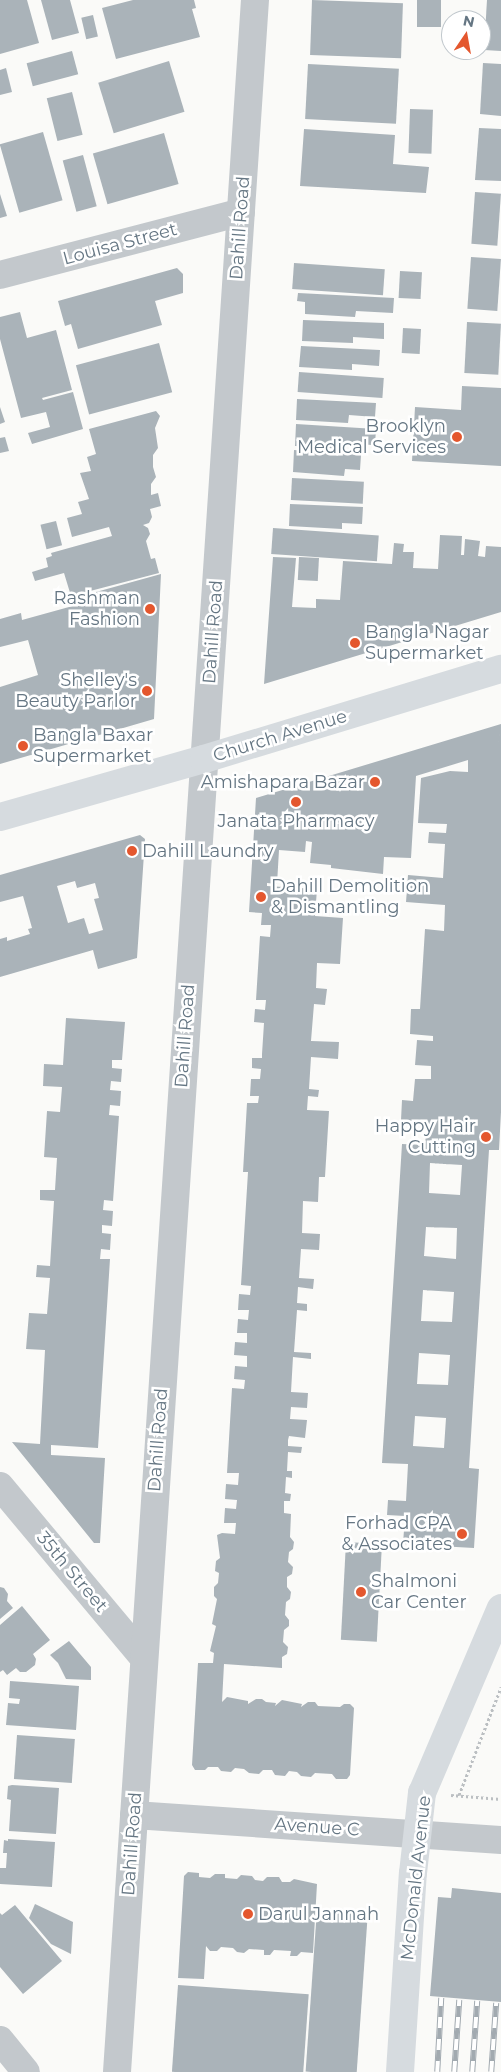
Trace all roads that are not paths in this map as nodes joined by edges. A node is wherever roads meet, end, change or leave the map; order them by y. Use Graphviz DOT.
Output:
graph roads {
  1 [pos="255,0"];
  2 [pos="241,212"];
  3 [pos="0,275"];
  4 [pos="501,669"];
  5 [pos="204,759"];
  6 [pos="0,817"];
  7 [pos="0,1486"];
  8 [pos="501,1608"];
  9 [pos="143,1657"];
  10 [pos="134,1815"];
  11 [pos="418,1834"];
  12 [pos="501,1840"];
  13 [pos="0,2040"];
  14 [pos="26,2072"];
  15 [pos="117,2072"];
  16 [pos="400,2072"];
  1 -- 2 [label="street, Dahill Road"];
  2 -- 3 [label="street, Louisa Street"];
  2 -- 5 [label="street, Dahill Road"];
  4 -- 5 [label="main road, Church Avenue"];
  5 -- 6 [label="main road, Church Avenue"];
  5 -- 9 [label="street, Dahill Road"];
  7 -- 9 [label="street, 35th Street"];
  8 -- 11 [label="main road, McDonald Avenue"];
  9 -- 10 [label="street, Dahill Road"];
  10 -- 11 [label="street, Avenue C"];
  10 -- 15 [label="street, Dahill Road"];
  11 -- 12 [label="street, Avenue C"];
  11 -- 16 [label="main road, McDonald Avenue"];
  13 -- 14 [label="street"];
}
